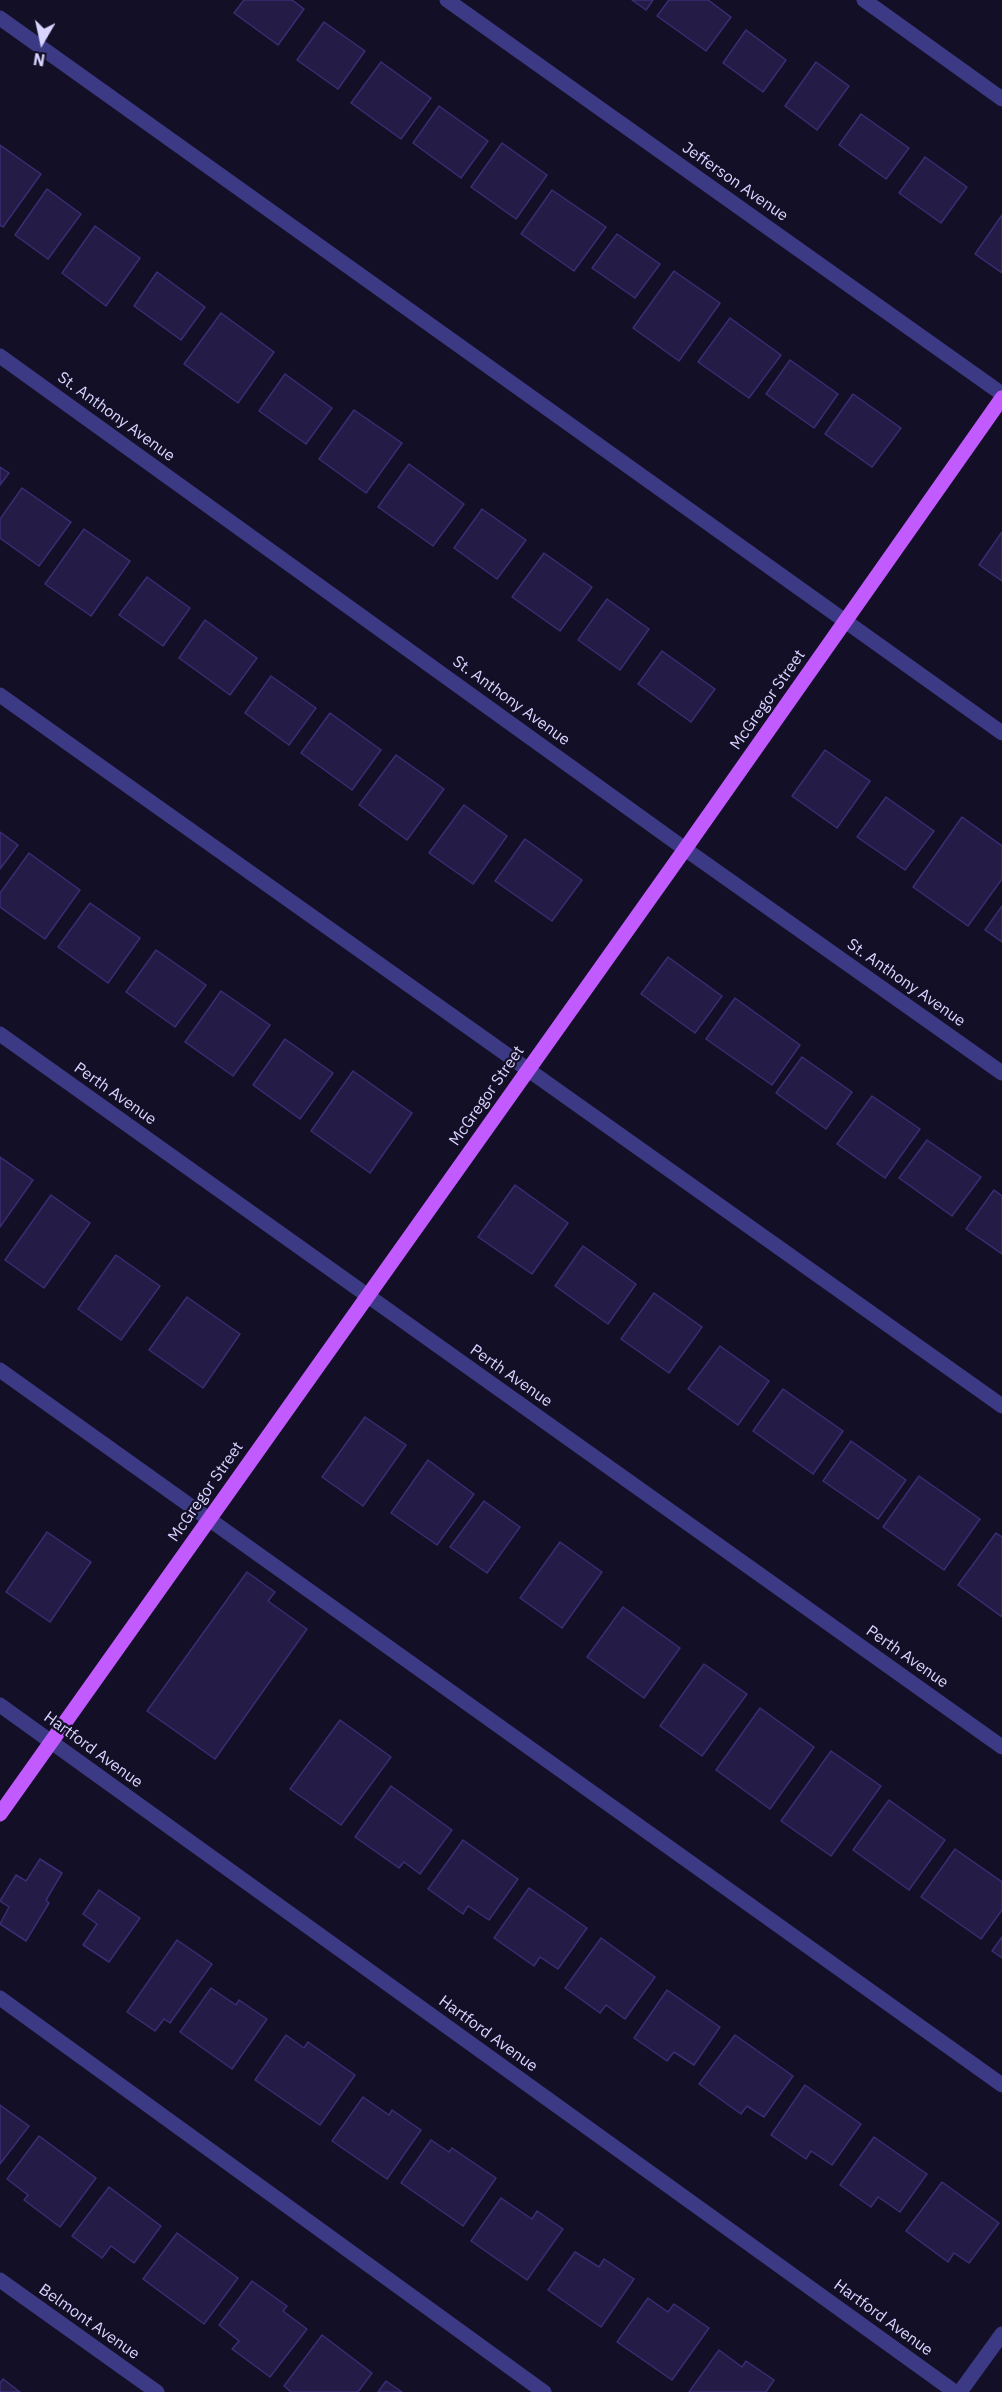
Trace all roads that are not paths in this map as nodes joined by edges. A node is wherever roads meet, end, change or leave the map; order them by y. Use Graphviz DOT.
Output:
graph roads {
  1 [pos="447,0"];
  2 [pos="864,0"];
  3 [pos="0,18"];
  4 [pos="1002,99"];
  5 [pos="0,356"];
  6 [pos="1002,396"];
  7 [pos="846,622"];
  8 [pos="0,695"];
  9 [pos="1002,733"];
  10 [pos="685,849"];
  11 [pos="0,1034"];
  12 [pos="528,1070"];
  13 [pos="1002,1073"];
  14 [pos="368,1296"];
  15 [pos="0,1370"];
  16 [pos="1002,1406"];
  17 [pos="209,1519"];
  18 [pos="0,1705"];
  19 [pos="52,1742"];
  20 [pos="1002,1747"];
  21 [pos="0,1814"];
  22 [pos="0,1998"];
  23 [pos="1002,2085"];
  24 [pos="0,2280"];
  25 [pos="1002,2334"];
  26 [pos="157,2392"];
  27 [pos="543,2392"];
  28 [pos="955,2392"];
  29 [pos="960,2392"];
  1 -- 6 [label="street, Jefferson Avenue"];
  2 -- 4 [label="street"];
  3 -- 7 [label="street"];
  5 -- 10 [label="street, St. Anthony Avenue"];
  6 -- 7 [label="main road, McGregor Street"];
  7 -- 9 [label="street"];
  7 -- 10 [label="main road, McGregor Street"];
  8 -- 12 [label="street"];
  10 -- 12 [label="main road, McGregor Street"];
  10 -- 13 [label="street, St. Anthony Avenue"];
  11 -- 14 [label="street, Perth Avenue"];
  12 -- 14 [label="main road, McGregor Street"];
  12 -- 16 [label="street"];
  14 -- 17 [label="main road, McGregor Street"];
  14 -- 20 [label="street, Perth Avenue"];
  15 -- 17 [label="street"];
  17 -- 19 [label="main road, McGregor Street"];
  17 -- 23 [label="street"];
  18 -- 19 [label="street, Hartford Avenue"];
  19 -- 21 [label="main road, McGregor Street"];
  19 -- 28 [label="street, Hartford Avenue"];
  22 -- 27 [label="street"];
  24 -- 26 [label="street, Belmont Avenue"];
  25 -- 29 [label="street"];
}
